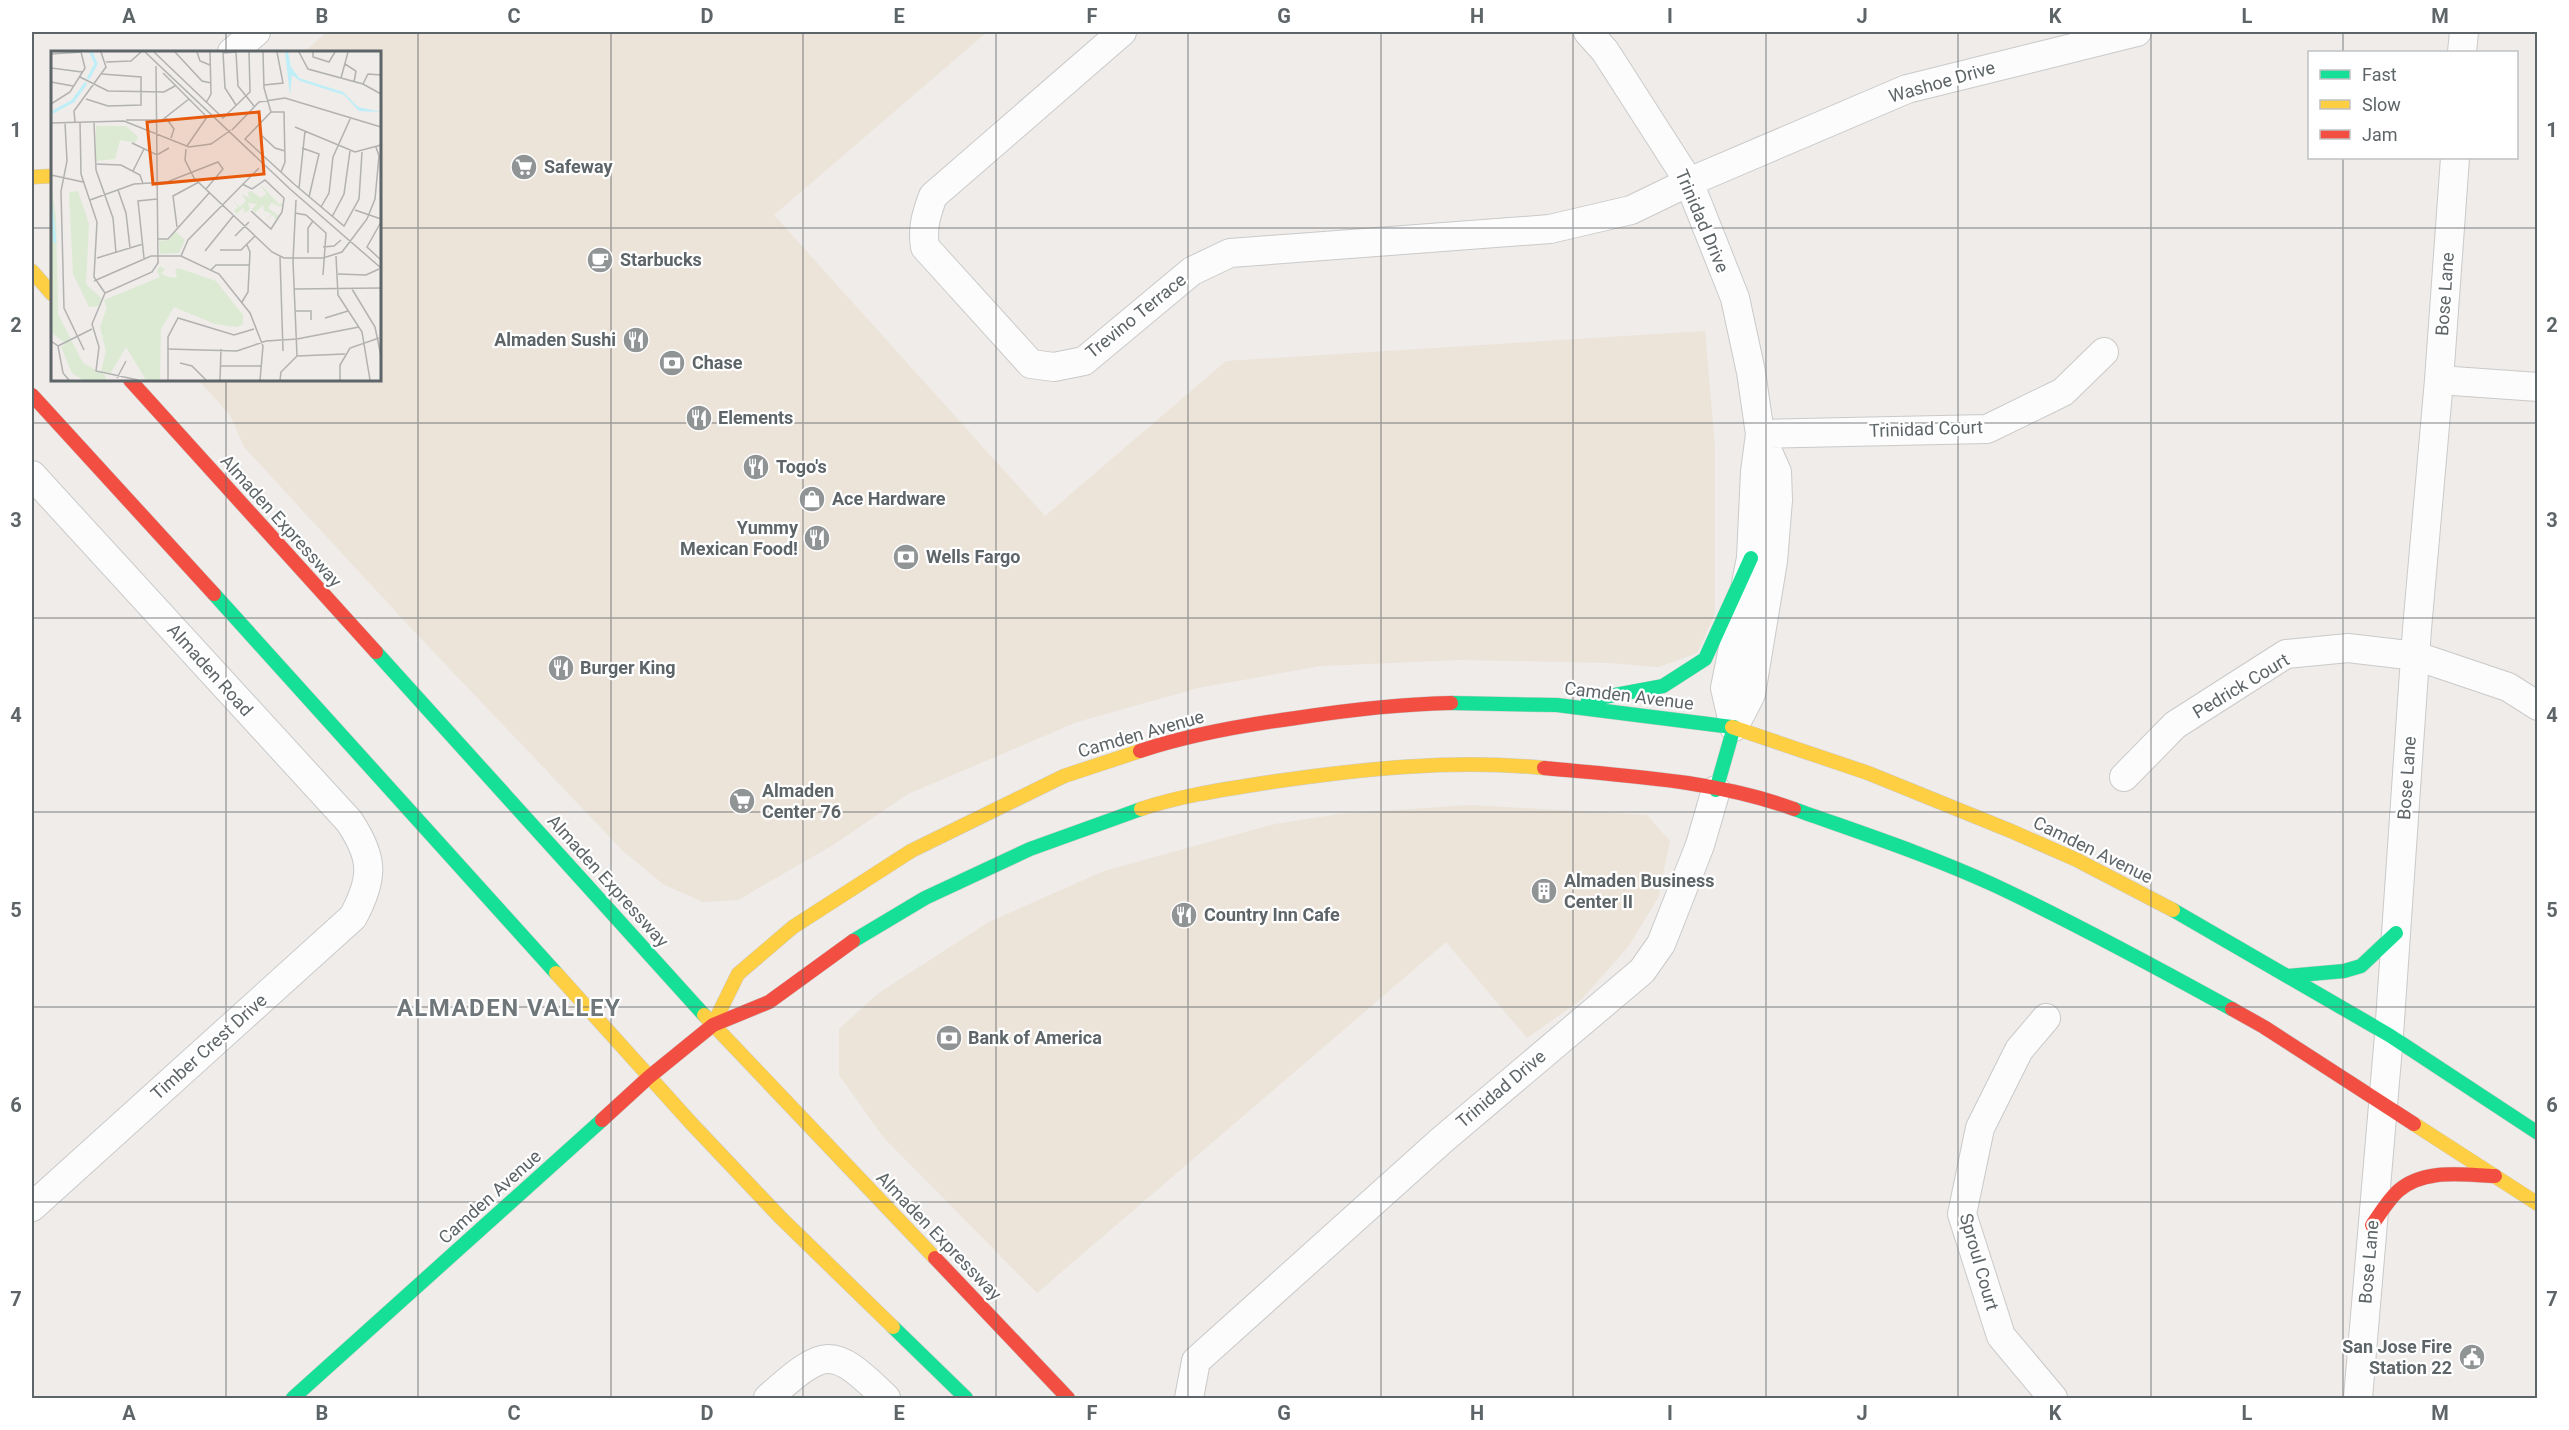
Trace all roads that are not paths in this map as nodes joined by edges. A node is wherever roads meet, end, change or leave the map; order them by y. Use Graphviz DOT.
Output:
graph roads {
  1 [pos="256,32"];
  2 [pos="1122,32"];
  3 [pos="1588,32"];
  4 [pos="2137,32"];
  5 [pos="2464,32"];
  6 [pos="233,51"];
  7 [pos="2462,51"];
  8 [pos="2455,159"];
  9 [pos="51,176"];
  10 [pos="32,177"];
  11 [pos="1689,182"];
  12 [pos="32,271"];
  13 [pos="51,293"];
  14 [pos="2104,352"];
  15 [pos="2439,380"];
  16 [pos="131,381"];
  17 [pos="2538,387"];
  18 [pos="32,395"];
  19 [pos="1760,434"];
  20 [pos="32,475"];
  21 [pos="1751,558"];
  22 [pos="2416,656"];
  23 [pos="1557,705"];
  24 [pos="2538,706"];
  25 [pos="1734,727"];
  26 [pos="2124,777"];
  27 [pos="1716,790"];
  28 [pos="369,875"];
  29 [pos="2396,933"];
  30 [pos="2288,976"];
  31 [pos="2046,1018"];
  32 [pos="713,1025"];
  33 [pos="2389,1035"];
  34 [pos="649,1077"];
  35 [pos="2382,1101"];
  36 [pos="2538,1133"];
  37 [pos="2495,1176"];
  38 [pos="2538,1204"];
  39 [pos="32,1207"];
  40 [pos="2372,1225"];
  41 [pos="293,1398"];
  42 [pos="768,1398"];
  43 [pos="886,1398"];
  44 [pos="966,1398"];
  45 [pos="1068,1398"];
  46 [pos="1189,1398"];
  47 [pos="2053,1398"];
  48 [pos="2358,1398"];
  1 -- 6 [label="street"];
  2 -- 11 [label="street, Trevino Terrace"];
  3 -- 11 [label="street, Trinidad Drive"];
  4 -- 11 [label="street, Washoe Drive"];
  5 -- 7 [label="street"];
  8 -- 15 [label="street, Bose Lane"];
  9 -- 10 [label="main road"];
  11 -- 19 [label="street, Trinidad Drive"];
  12 -- 13 [label="main road"];
  14 -- 19 [label="street, Trinidad Court"];
  15 -- 17 [label="street"];
  15 -- 22 [label="street, Bose Lane"];
  16 -- 32 [label="main road, Almaden Expressway"];
  18 -- 34 [label="main road"];
  19 -- 21 [label="street, Trinidad Drive"];
  19 -- 25 [label="street, Trinidad Drive"];
  20 -- 28 [label="street, Almaden Road"];
  21 -- 23 [label="main road"];
  21 -- 25 [label="street, Trinidad Drive"];
  22 -- 24 [label="street, Pedrick Court"];
  22 -- 26 [label="street, Pedrick Court"];
  22 -- 29 [label="street, Bose Lane"];
  23 -- 25 [label="main road, Camden Avenue"];
  23 -- 32 [label="main road, Camden Avenue"];
  25 -- 27 [label="main road, Trinidad Drive"];
  25 -- 30 [label="main road, Camden Avenue"];
  27 -- 32 [label="main road, Camden Avenue"];
  27 -- 35 [label="main road, Camden Avenue"];
  27 -- 46 [label="street, Trinidad Drive"];
  28 -- 39 [label="street, Timber Crest Drive"];
  29 -- 30 [label="main road"];
  29 -- 33 [label="street, Bose Lane"];
  30 -- 33 [label="main road, Camden Avenue"];
  31 -- 47 [label="street, Sproul Court"];
  32 -- 34 [label="main road, Camden Avenue"];
  32 -- 45 [label="main road, Almaden Expressway"];
  33 -- 35 [label="street, Bose Lane"];
  33 -- 36 [label="main road, Camden Avenue"];
  34 -- 41 [label="main road, Camden Avenue"];
  34 -- 44 [label="main road"];
  35 -- 37 [label="main road, Camden Avenue"];
  35 -- 40 [label="street, Bose Lane"];
  37 -- 38 [label="main road, Camden Avenue"];
  37 -- 40 [label="main road"];
  40 -- 48 [label="street, Bose Lane"];
  42 -- 43 [label="street"];
}
